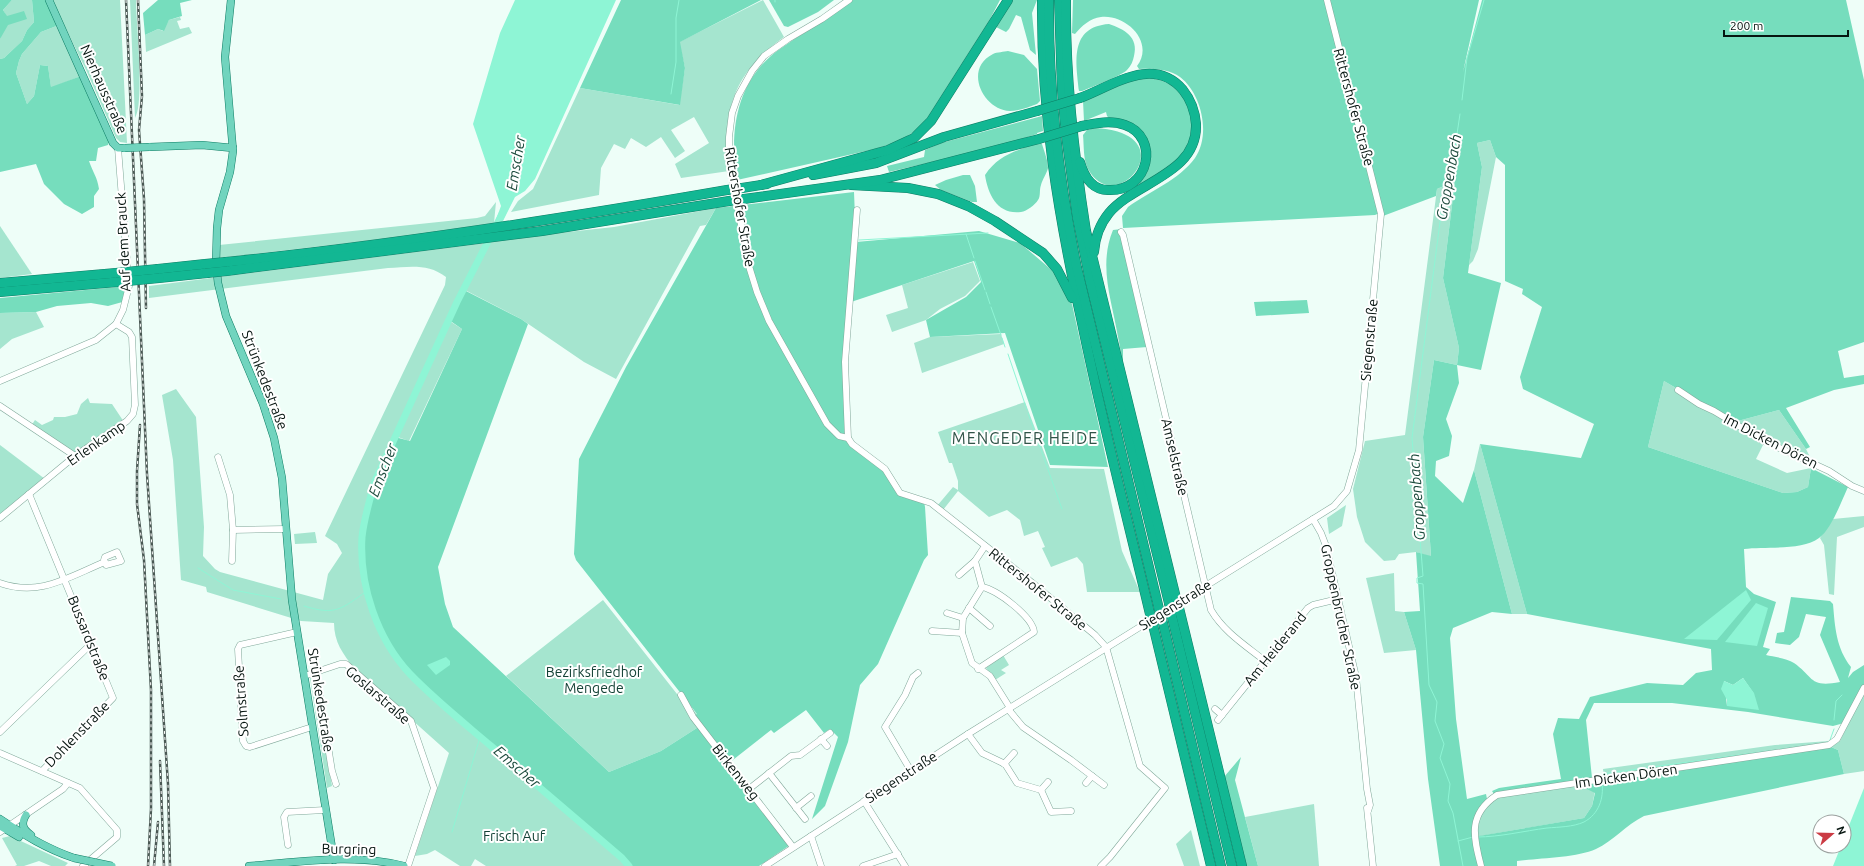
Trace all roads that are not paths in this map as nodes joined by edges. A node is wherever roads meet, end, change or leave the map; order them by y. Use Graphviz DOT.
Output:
graph roads {
  1 [pos="49,0"];
  2 [pos="230,0"];
  3 [pos="849,0"];
  4 [pos="1008,0"];
  5 [pos="1042,0"];
  6 [pos="1049,0"];
  7 [pos="1059,0"];
  8 [pos="1066,0"];
  9 [pos="1327,0"];
  10 [pos="1074,133"];
  11 [pos="121,148"];
  12 [pos="233,148"];
  13 [pos="761,185"];
  14 [pos="851,185"];
  15 [pos="857,210"];
  16 [pos="1381,214"];
  17 [pos="1121,232"];
  18 [pos="426,242"];
  19 [pos="1094,260"];
  20 [pos="206,269"];
  21 [pos="116,277"];
  22 [pos="0,283"];
  23 [pos="0,292"];
  24 [pos="116,324"];
  25 [pos="1085,341"];
  26 [pos="0,381"];
  27 [pos="1678,390"];
  28 [pos="0,406"];
  29 [pos="848,438"];
  30 [pos="75,456"];
  31 [pos="218,457"];
  32 [pos="1864,491"];
  33 [pos="29,494"];
  34 [pos="0,518"];
  35 [pos="1313,519"];
  36 [pos="286,529"];
  37 [pos="233,530"];
  38 [pos="985,546"];
  39 [pos="232,561"];
  40 [pos="975,561"];
  41 [pos="104,562"];
  42 [pos="959,575"];
  43 [pos="64,579"];
  44 [pos="0,583"];
  45 [pos="982,586"];
  46 [pos="1205,586"];
  47 [pos="1338,599"];
  48 [pos="1172,600"];
  49 [pos="969,608"];
  50 [pos="1175,611"];
  51 [pos="947,613"];
  52 [pos="963,618"];
  53 [pos="990,626"];
  54 [pos="932,631"];
  55 [pos="297,632"];
  56 [pos="962,633"];
  57 [pos="91,644"];
  58 [pos="1106,647"];
  59 [pos="1265,661"];
  60 [pos="978,669"];
  61 [pos="316,672"];
  62 [pos="918,673"];
  63 [pos="304,676"];
  64 [pos="1864,688"];
  65 [pos="681,695"];
  66 [pos="112,698"];
  67 [pos="1009,709"];
  68 [pos="1215,709"];
  69 [pos="312,727"];
  70 [pos="0,732"];
  71 [pos="830,732"];
  72 [pos="968,734"];
  73 [pos="822,739"];
  74 [pos="827,746"];
  75 [pos="0,753"];
  76 [pos="1014,753"];
  77 [pos="1004,764"];
  78 [pos="42,771"];
  79 [pos="911,771"];
  80 [pos="769,773"];
  81 [pos="1092,776"];
  82 [pos="1048,782"];
  83 [pos="68,783"];
  84 [pos="1086,783"];
  85 [pos="336,784"];
  86 [pos="1104,785"];
  87 [pos="749,789"];
  88 [pos="1041,790"];
  89 [pos="811,796"];
  90 [pos="864,801"];
  91 [pos="796,808"];
  92 [pos="325,810"];
  93 [pos="1071,810"];
  94 [pos="26,815"];
  95 [pos="0,819"];
  96 [pos="805,819"];
  97 [pos="4,828"];
  98 [pos="811,836"];
  99 [pos="288,845"];
  100 [pos="793,847"];
  101 [pos="59,853"];
  102 [pos="898,854"];
  103 [pos="334,863"];
  104 [pos="83,866"];
  105 [pos="112,866"];
  106 [pos="249,866"];
  107 [pos="404,866"];
  108 [pos="408,866"];
  109 [pos="765,866"];
  110 [pos="821,866"];
  111 [pos="863,866"];
  112 [pos="905,866"];
  113 [pos="1101,866"];
  114 [pos="1211,866"];
  115 [pos="1221,866"];
  116 [pos="1232,866"];
  117 [pos="1242,866"];
  118 [pos="1373,866"];
  119 [pos="1481,866"];
  1 -- 11 [label="main road, Nierhausstraße"];
  2 -- 12 [label="main road, Strünkedestraße"];
  3 -- 29 [label="street, Rittershofer Straße"];
  4 -- 13 [label="highway"];
  5 -- 25 [label="highway"];
  6 -- 115 [label="highway, bridge"];
  7 -- 48 [label="highway"];
  8 -- 10 [label="highway"];
  9 -- 16 [label="street, Rittershofer Straße"];
  10 -- 14 [label="highway, bridge"];
  10 -- 19 [label="highway"];
  11 -- 12 [label="main road, Nierhausstraße, bridge"];
  11 -- 24 [label="street, Auf dem Brauck"];
  12 -- 36 [label="main road, Strünkedestraße"];
  13 -- 18 [label="highway, bridge"];
  13 -- 19 [label="highway, bridge"];
  14 -- 18 [label="highway, bridge"];
  14 -- 25 [label="highway"];
  15 -- 29 [label="street"];
  16 -- 35 [label="street, Siegenstraße"];
  17 -- 46 [label="street, Amselstraße"];
  18 -- 20 [label="highway, bridge"];
  19 -- 48 [label="highway"];
  20 -- 21 [label="highway, bridge"];
  20 -- 21 [label="highway, bridge"];
  21 -- 22 [label="highway"];
  21 -- 23 [label="highway"];
  24 -- 26 [label="street, Auf dem Brauck"];
  24 -- 30 [label="street, Erlenkamp"];
  25 -- 114 [label="highway, bridge"];
  27 -- 32 [label="street, Im Dicken Dören"];
  28 -- 30 [label="street"];
  29 -- 38 [label="street, Rittershofer Straße"];
  30 -- 33 [label="street, Erlenkamp"];
  31 -- 37 [label="street"];
  33 -- 34 [label="street, Erlenkamp"];
  33 -- 43 [label="street, Bussardstraße"];
  35 -- 46 [label="street, Siegenstraße"];
  35 -- 47 [label="street, Groppenbrucher Straße"];
  36 -- 37 [label="street"];
  36 -- 55 [label="main road, Strünkedestraße"];
  37 -- 39 [label="street"];
  38 -- 40 [label="street"];
  38 -- 58 [label="street, Rittershofer Straße"];
  40 -- 42 [label="street"];
  40 -- 45 [label="street"];
  41 -- 43 [label="street, Bussardstraße"];
  43 -- 44 [label="street"];
  43 -- 57 [label="street, Bussardstraße"];
  45 -- 49 [label="street"];
  45 -- 60 [label="street"];
  46 -- 58 [label="street, Siegenstraße"];
  46 -- 59 [label="street, Amselstraße"];
  47 -- 59 [label="street, Am Heiderand"];
  47 -- 118 [label="street, Groppenbrucher Straße"];
  48 -- 50 [label="highway, bridge"];
  49 -- 52 [label="street"];
  49 -- 53 [label="street"];
  50 -- 116 [label="highway"];
  50 -- 117 [label="highway"];
  51 -- 52 [label="street"];
  52 -- 56 [label="street"];
  54 -- 56 [label="street"];
  55 -- 63 [label="main road, Strünkedestraße"];
  55 -- 69 [label="street, Solmstraße"];
  56 -- 60 [label="street"];
  57 -- 66 [label="street, Bussardstraße"];
  57 -- 70 [label="street"];
  58 -- 67 [label="street, Siegenstraße"];
  58 -- 113 [label="street, Rittershofer Straße"];
  59 -- 68 [label="street, Am Heiderand"];
  60 -- 67 [label="street"];
  61 -- 63 [label="street, Goslarstraße"];
  61 -- 85 [label="street"];
  61 -- 108 [label="street, Goslarstraße"];
  62 -- 79 [label="street"];
  63 -- 69 [label="main road, Strünkedestraße"];
  64 -- 119 [label="street, Im Dicken Dören"];
  65 -- 87 [label="street, Birkenweg"];
  66 -- 78 [label="street, Dohlenstraße"];
  67 -- 72 [label="street, Siegenstraße"];
  67 -- 81 [label="street"];
  69 -- 92 [label="main road, Strünkedestraße"];
  71 -- 73 [label="street"];
  72 -- 77 [label="street"];
  72 -- 79 [label="street, Siegenstraße"];
  73 -- 74 [label="street"];
  73 -- 80 [label="street"];
  75 -- 78 [label="street"];
  76 -- 77 [label="street"];
  77 -- 88 [label="street"];
  78 -- 83 [label="street"];
  79 -- 90 [label="street, Siegenstraße"];
  80 -- 87 [label="street"];
  80 -- 91 [label="street"];
  81 -- 84 [label="street"];
  81 -- 86 [label="street"];
  82 -- 88 [label="street"];
  83 -- 94 [label="street"];
  83 -- 104 [label="street"];
  87 -- 100 [label="street, Birkenweg"];
  88 -- 93 [label="street"];
  89 -- 91 [label="street"];
  90 -- 98 [label="street, Siegenstraße"];
  90 -- 102 [label="street"];
  91 -- 96 [label="street"];
  92 -- 99 [label="street"];
  92 -- 103 [label="main road, Strünkedestraße"];
  94 -- 97 [label="street"];
  94 -- 101 [label="main road"];
  95 -- 97 [label="main road"];
  97 -- 101 [label="main road"];
  98 -- 100 [label="street, Siegenstraße"];
  98 -- 110 [label="street"];
  100 -- 109 [label="street, Siegenstraße"];
  101 -- 105 [label="main road, bridge"];
  102 -- 111 [label="street"];
  102 -- 112 [label="street"];
  103 -- 106 [label="main road, Burgring"];
  103 -- 107 [label="main road, Burgring"];
}
